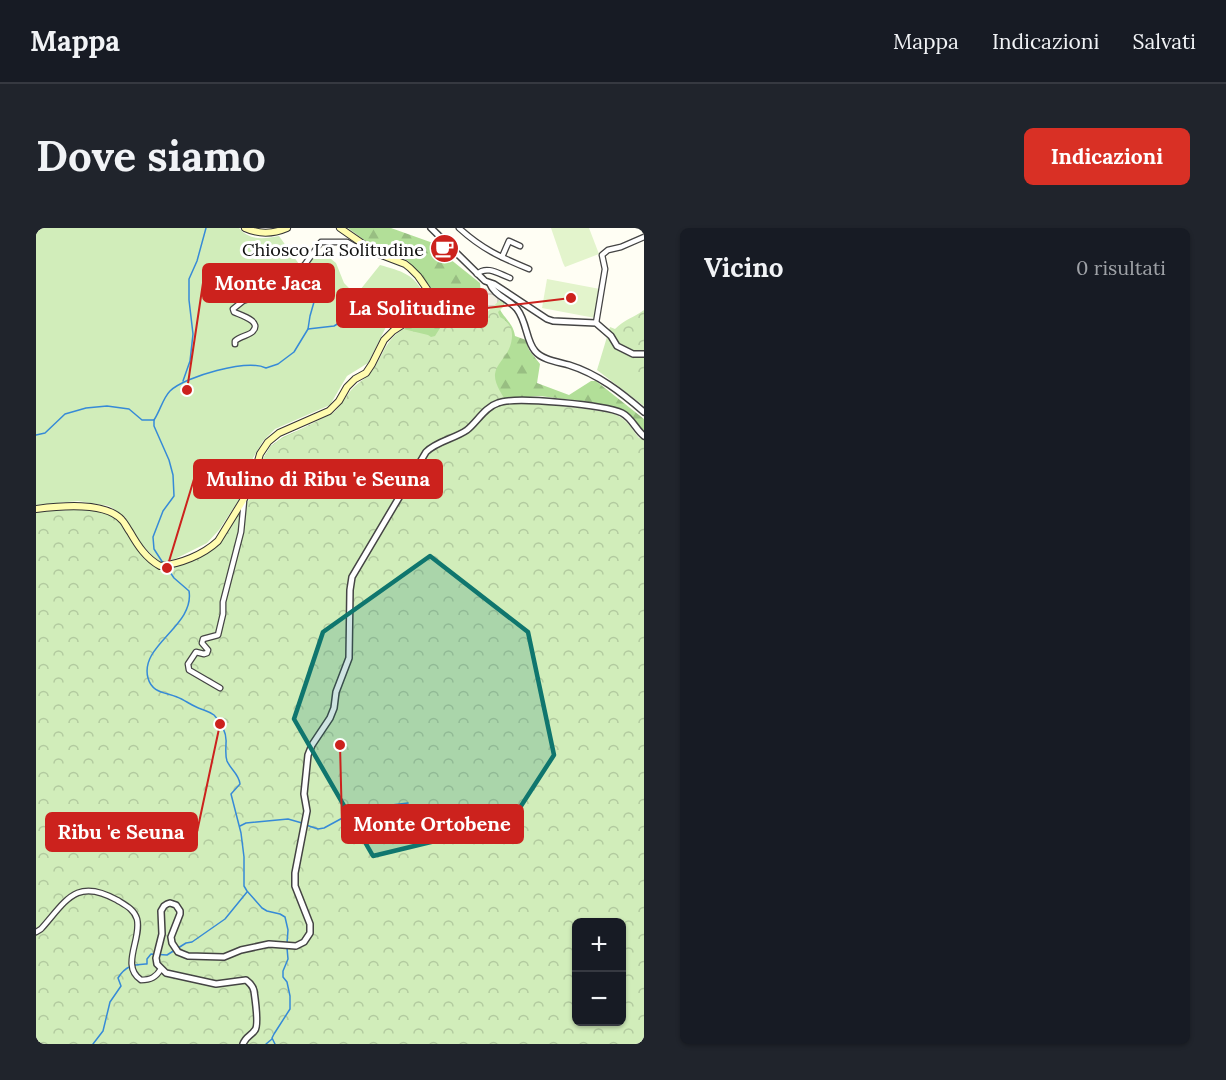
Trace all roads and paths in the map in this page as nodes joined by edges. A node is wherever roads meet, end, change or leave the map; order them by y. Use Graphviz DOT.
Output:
graph roads {
  1 [pos="245,228"];
  2 [pos="287,228"];
  3 [pos="340,228"];
  4 [pos="430,228"];
  5 [pos="459,228"];
  6 [pos="644,237"];
  7 [pos="520,246"];
  8 [pos="367,248"];
  9 [pos="502,257"];
  10 [pos="529,269"];
  11 [pos="477,274"];
  12 [pos="510,278"];
  13 [pos="490,284"];
  14 [pos="596,323"];
  15 [pos="235,344"];
  16 [pos="644,354"];
  17 [pos="644,412"];
  18 [pos="644,436"];
  19 [pos="244,501"];
  20 [pos="36,509"];
  21 [pos="220,688"];
  22 [pos="36,932"];
  23 [pos="161,969"];
  24 [pos="243,1043"];
  1 -- 2 [label="main road"];
  3 -- 8 [label="main road"];
  4 -- 11 [label="street"];
  5 -- 9 [label="street"];
  6 -- 14 [label="street"];
  7 -- 9 [label="street"];
  8 -- 15 [label="street"];
  8 -- 19 [label="main road"];
  9 -- 10 [label="street"];
  11 -- 12 [label="street"];
  11 -- 13 [label="street"];
  13 -- 14 [label="street"];
  13 -- 17 [label="street"];
  14 -- 16 [label="street"];
  18 -- 23 [label="street"];
  19 -- 20 [label="main road"];
  19 -- 21 [label="street"];
  22 -- 23 [label="street"];
  23 -- 24 [label="street"];
}
